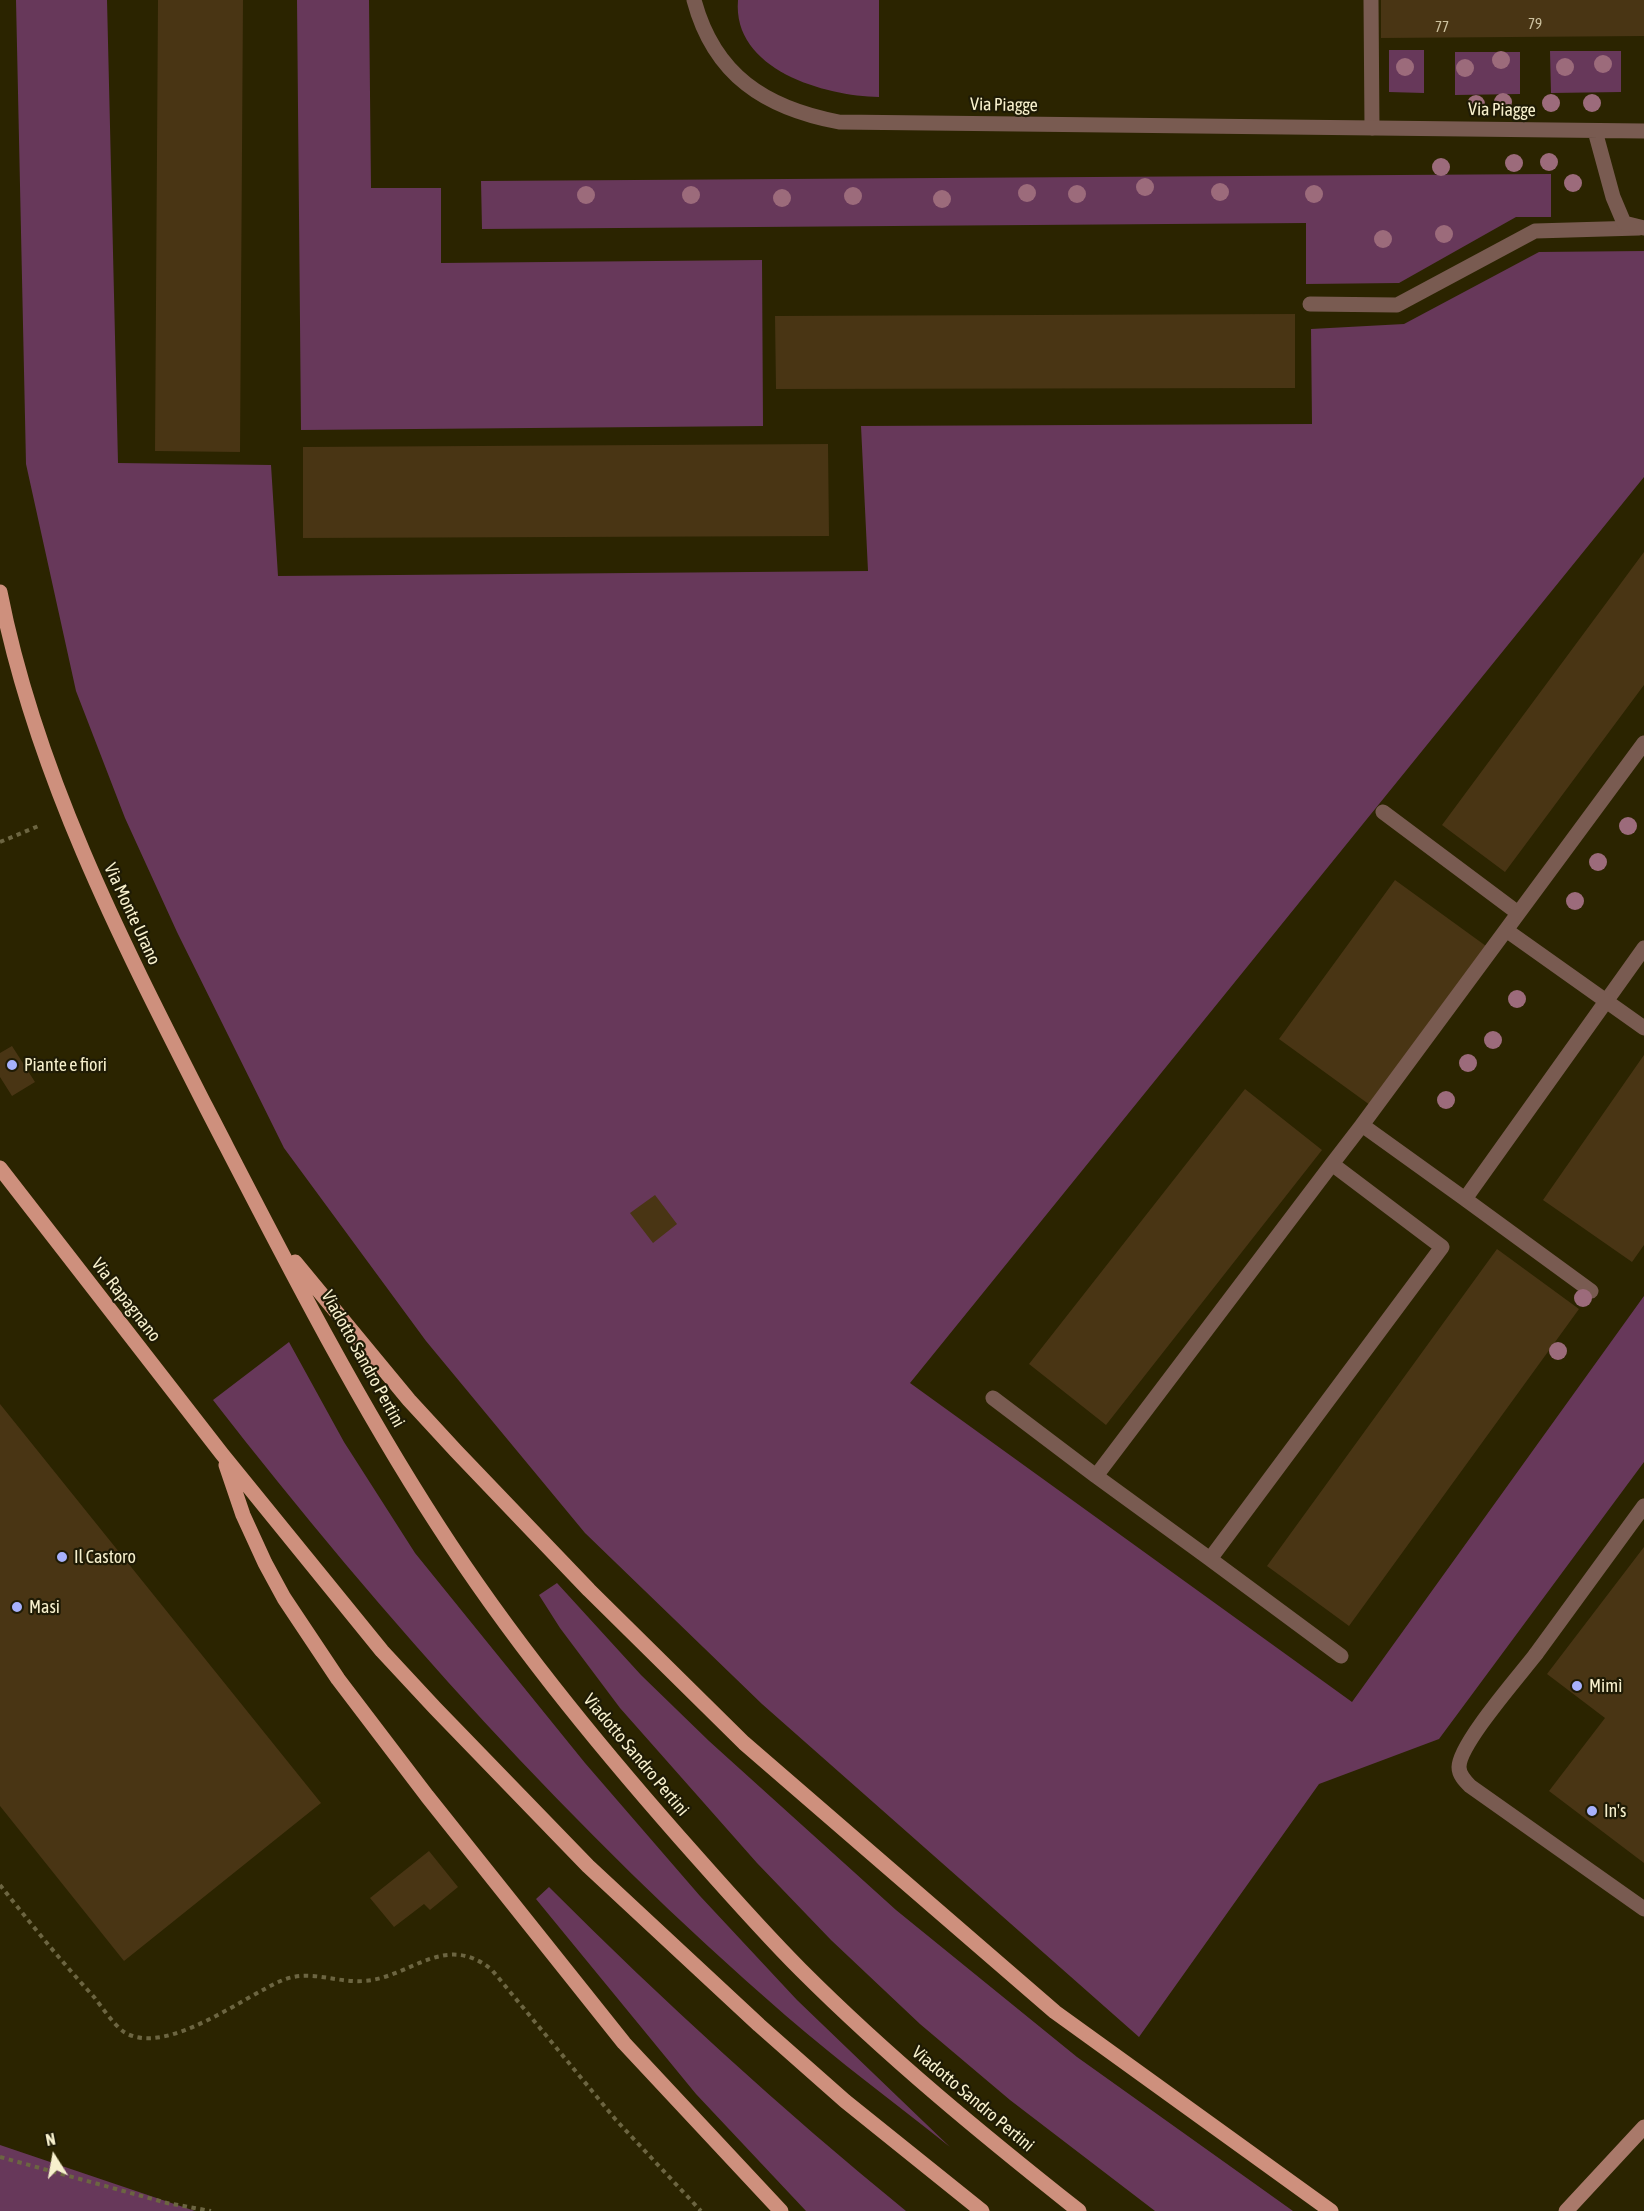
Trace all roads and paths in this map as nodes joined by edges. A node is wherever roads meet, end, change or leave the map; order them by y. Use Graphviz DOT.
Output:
graph roads {
  1 [pos="694,0"];
  2 [pos="1371,0"];
  3 [pos="1372,128"];
  4 [pos="1596,131"];
  5 [pos="1644,131"];
  6 [pos="1643,228"];
  7 [pos="1310,304"];
  8 [pos="0,592"];
  9 [pos="1644,743"];
  10 [pos="1383,812"];
  11 [pos="67,815"];
  12 [pos="0,842"];
  13 [pos="1518,914"];
  14 [pos="1506,930"];
  15 [pos="1644,948"];
  16 [pos="1606,1001"];
  17 [pos="1644,1028"];
  18 [pos="1362,1125"];
  19 [pos="1332,1164"];
  20 [pos="0,1168"];
  21 [pos="1465,1199"];
  22 [pos="272,1235"];
  23 [pos="1591,1291"];
  24 [pos="993,1398"];
  25 [pos="222,1454"];
  26 [pos="1096,1476"];
  27 [pos="1644,1506"];
  28 [pos="1210,1559"];
  29 [pos="1341,1656"];
  30 [pos="0,1885"];
  31 [pos="1644,1909"];
  32 [pos="1644,2127"];
  33 [pos="0,2157"];
  34 [pos="211,2211"];
  35 [pos="701,2211"];
  36 [pos="782,2211"];
  37 [pos="982,2211"];
  38 [pos="1078,2211"];
  39 [pos="1330,2211"];
  40 [pos="1566,2211"];
  1 -- 3 [label="street, Via Piagge"];
  2 -- 3 [label="street"];
  3 -- 4 [label="street, Via Piagge"];
  4 -- 5 [label="street, Via Piagge"];
  4 -- 6 [label="street"];
  6 -- 7 [label="street"];
  8 -- 11 [label="main road, Via Monte Urano"];
  9 -- 13 [label="street"];
  10 -- 13 [label="street"];
  11 -- 12 [label="path"];
  11 -- 22 [label="main road, Via Monte Urano"];
  13 -- 14 [label="street"];
  14 -- 16 [label="street"];
  14 -- 18 [label="street"];
  15 -- 16 [label="street"];
  16 -- 17 [label="street"];
  16 -- 21 [label="street"];
  18 -- 19 [label="street"];
  18 -- 21 [label="street"];
  19 -- 26 [label="street"];
  19 -- 28 [label="street"];
  20 -- 25 [label="main road, Via Rapagnano"];
  21 -- 23 [label="street"];
  22 -- 38 [label="main road, Viadotto Sandro Pertini"];
  22 -- 39 [label="main road"];
  24 -- 26 [label="street"];
  25 -- 36 [label="main road"];
  25 -- 37 [label="main road"];
  26 -- 28 [label="street"];
  27 -- 31 [label="street"];
  28 -- 29 [label="street"];
  30 -- 35 [label="path"];
  32 -- 40 [label="street"];
  33 -- 34 [label="path"];
}
